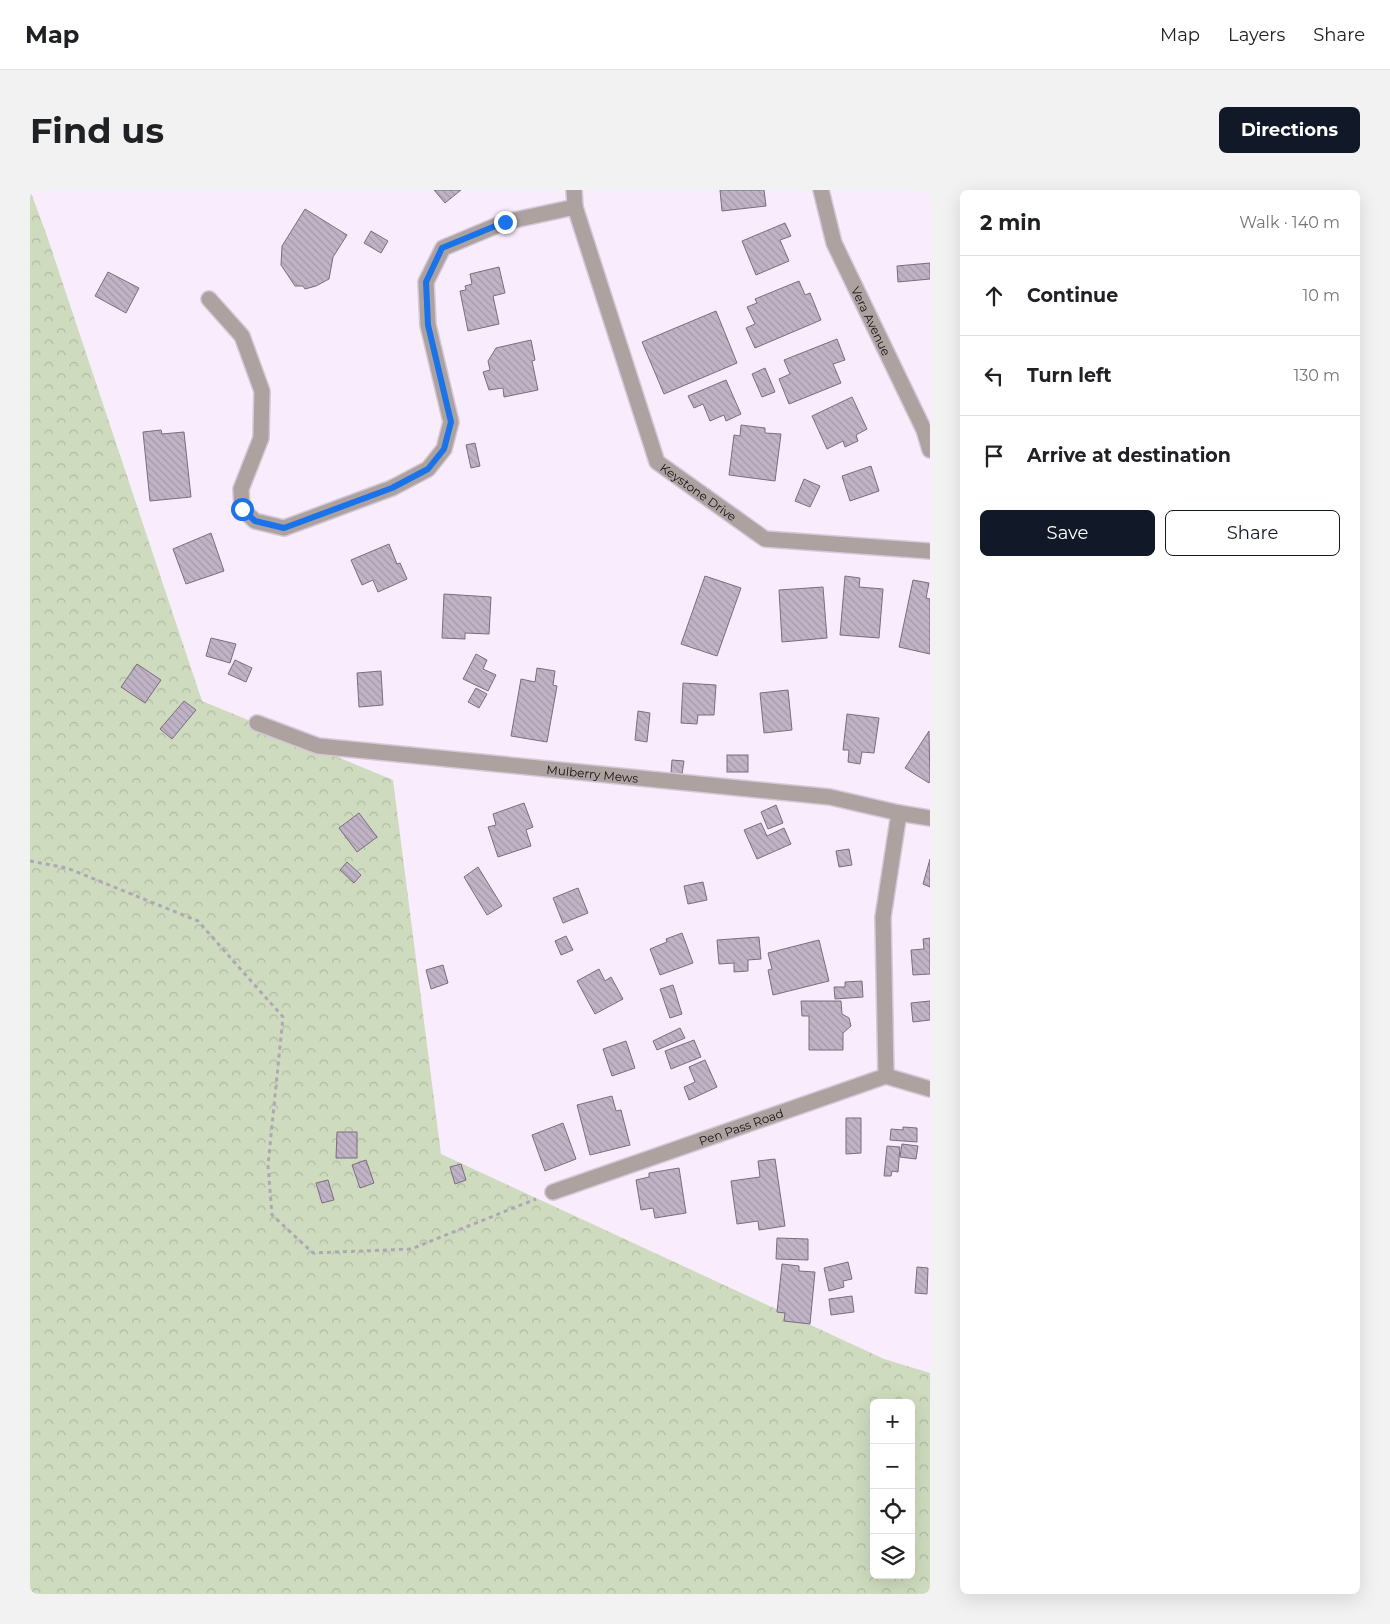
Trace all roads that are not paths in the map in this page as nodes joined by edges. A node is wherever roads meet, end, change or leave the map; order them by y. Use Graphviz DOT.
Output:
graph roads {
  1 [pos="574,190"];
  2 [pos="821,190"];
  3 [pos="576,207"];
  4 [pos="210,299"];
  5 [pos="930,450"];
  6 [pos="930,551"];
  7 [pos="257,723"];
  8 [pos="899,813"];
  9 [pos="930,818"];
  10 [pos="886,1076"];
  11 [pos="930,1089"];
  12 [pos="553,1192"];
  1 -- 3 [label="street, Keystone Drive"];
  2 -- 5 [label="street, Vera Avenue"];
  3 -- 4 [label="street"];
  3 -- 6 [label="street, Keystone Drive"];
  7 -- 8 [label="street, Mulberry Mews"];
  8 -- 9 [label="street, Mulberry Mews"];
  8 -- 10 [label="street"];
  10 -- 11 [label="street"];
  10 -- 12 [label="street, Pen Pass Road"];
}
